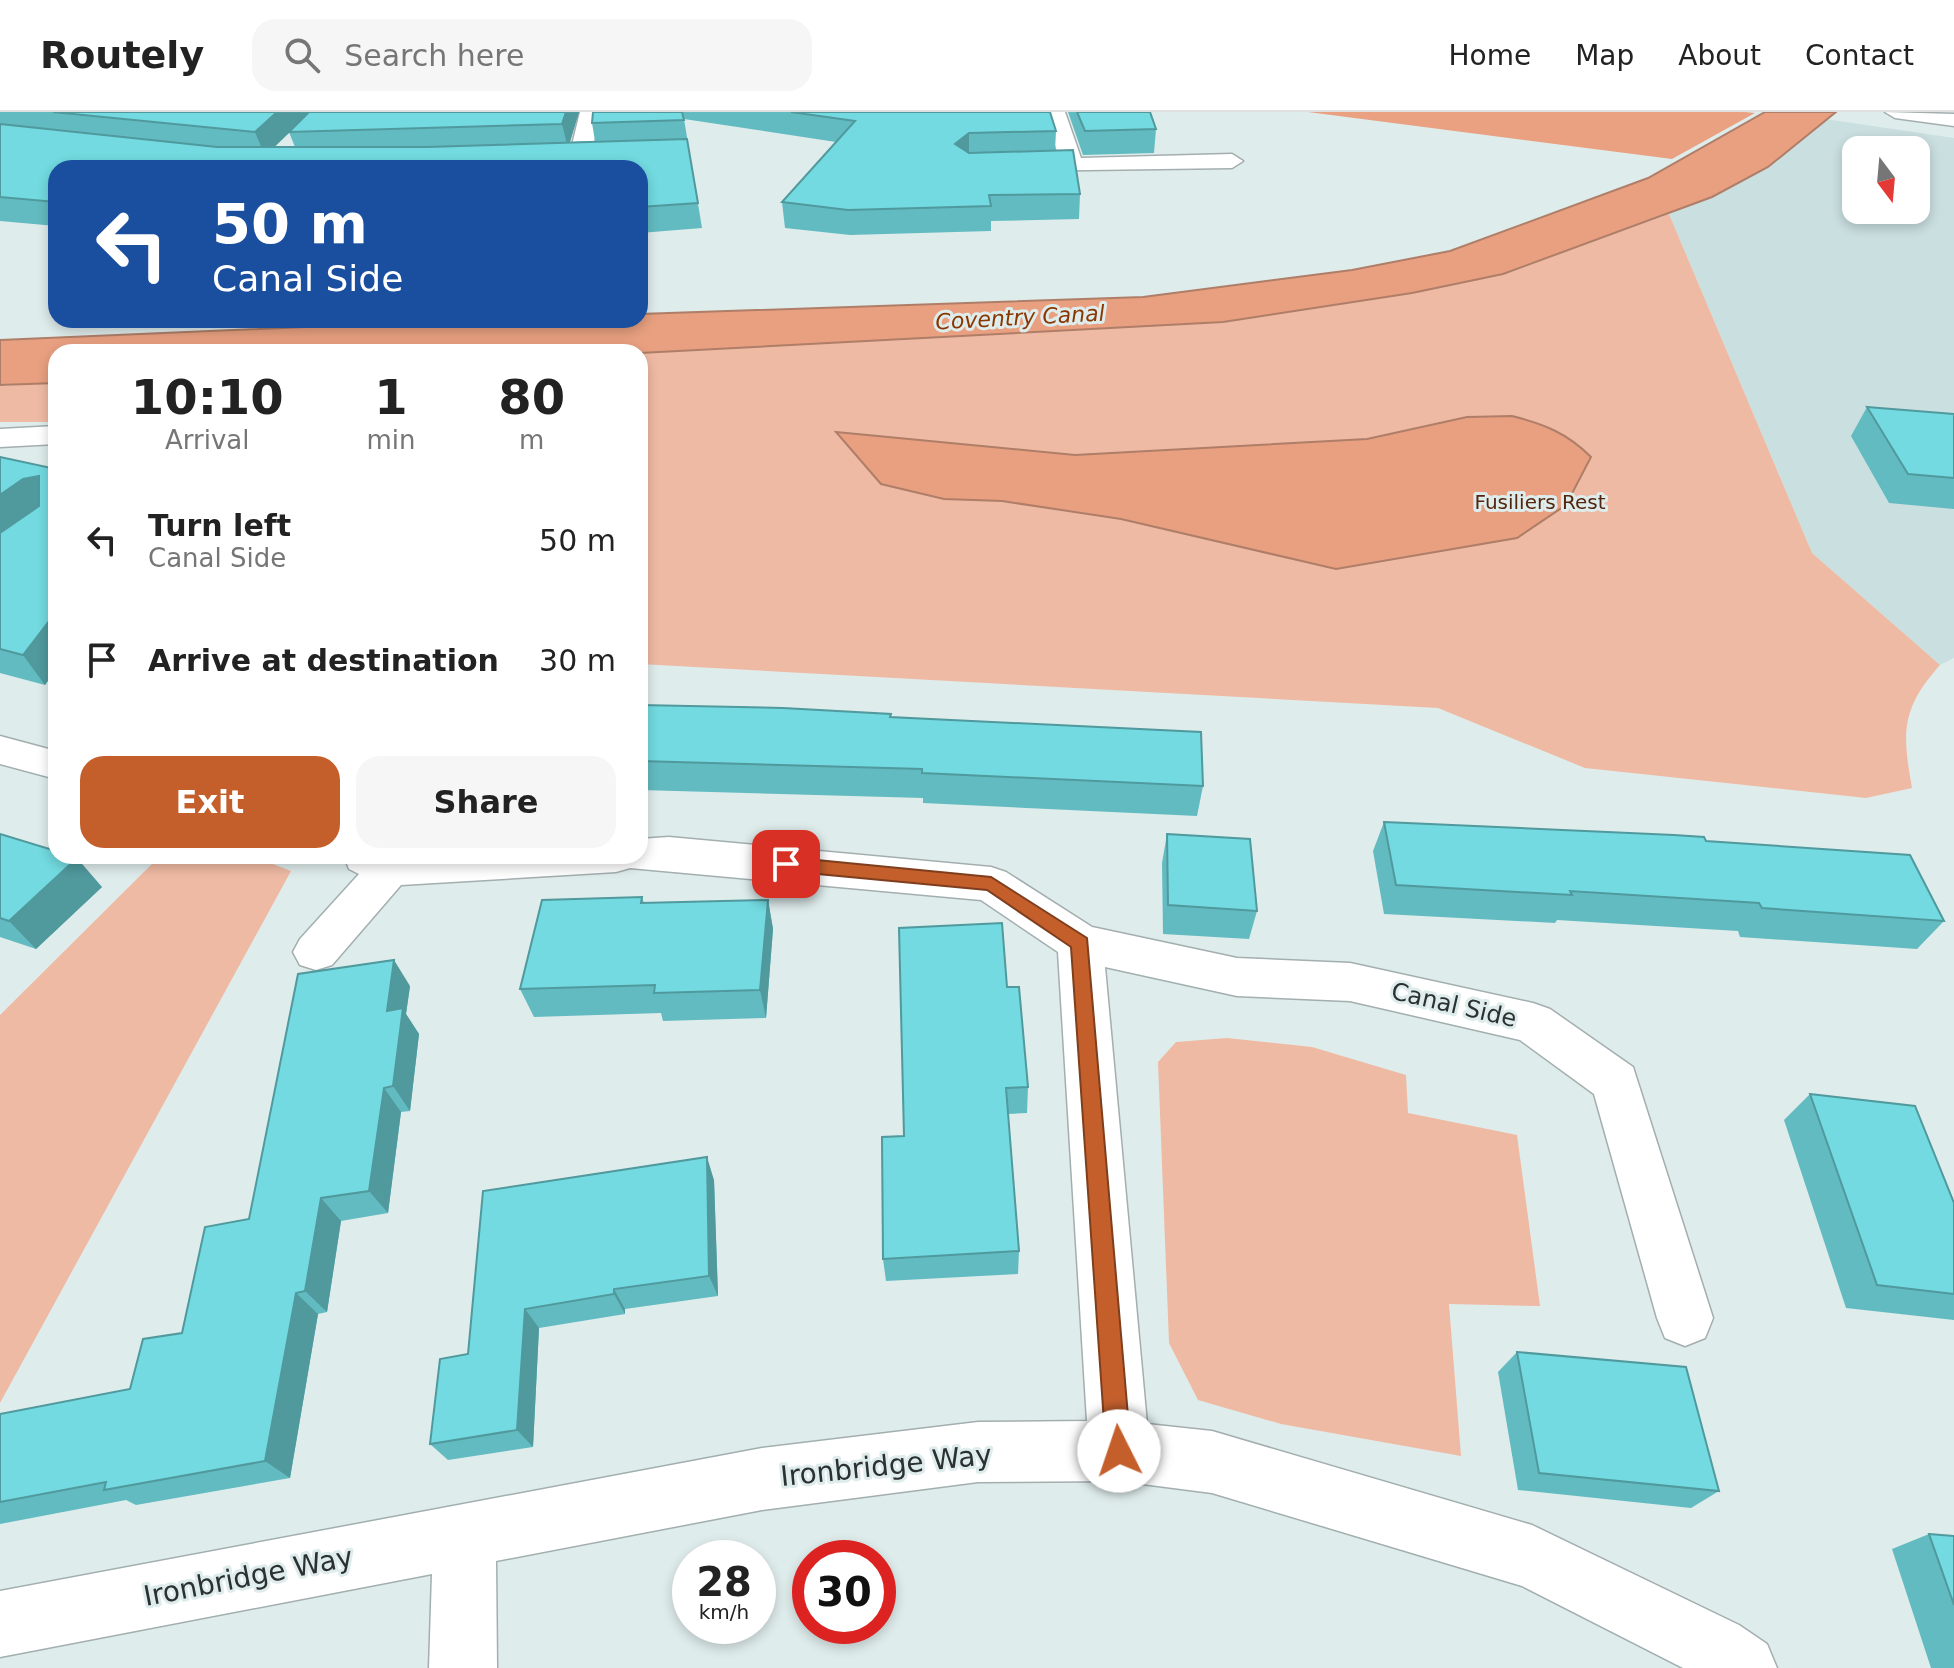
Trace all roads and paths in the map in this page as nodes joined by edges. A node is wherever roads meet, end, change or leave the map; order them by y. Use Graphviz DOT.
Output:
graph roads {
  1 [pos="590,112"];
  2 [pos="1055,112"];
  3 [pos="1895,112"];
  4 [pos="1954,120"];
  5 [pos="552,158"];
  6 [pos="1232,161"];
  7 [pos="1072,165"];
  8 [pos="985,167"];
  9 [pos="48,435"];
  10 [pos="0,438"];
  11 [pos="0,750"];
  12 [pos="48,763"];
  13 [pos="648,854"];
  14 [pos="374,864"];
  15 [pos="1080,943"];
  16 [pos="316,952"];
  17 [pos="1685,1318"];
  18 [pos="1119,1451"];
  19 [pos="464,1536"];
  20 [pos="0,1624"];
  21 [pos="1725,1662"];
  22 [pos="463,1668"];
  1 -- 5 [label="main road"];
  2 -- 7 [label="main road"];
  3 -- 4 [label="main road"];
  6 -- 7 [label="main road"];
  7 -- 8 [label="main road"];
  9 -- 10 [label="main road"];
  11 -- 12 [label="main road"];
  13 -- 15 [label="main road, Canal Side"];
  14 -- 16 [label="main road"];
  15 -- 17 [label="main road, Canal Side"];
  15 -- 18 [label="main road"];
  18 -- 19 [label="main road, Ironbridge Way"];
  18 -- 21 [label="main road, Ironbridge Way"];
  19 -- 20 [label="main road, Ironbridge Way"];
  19 -- 22 [label="main road"];
}
